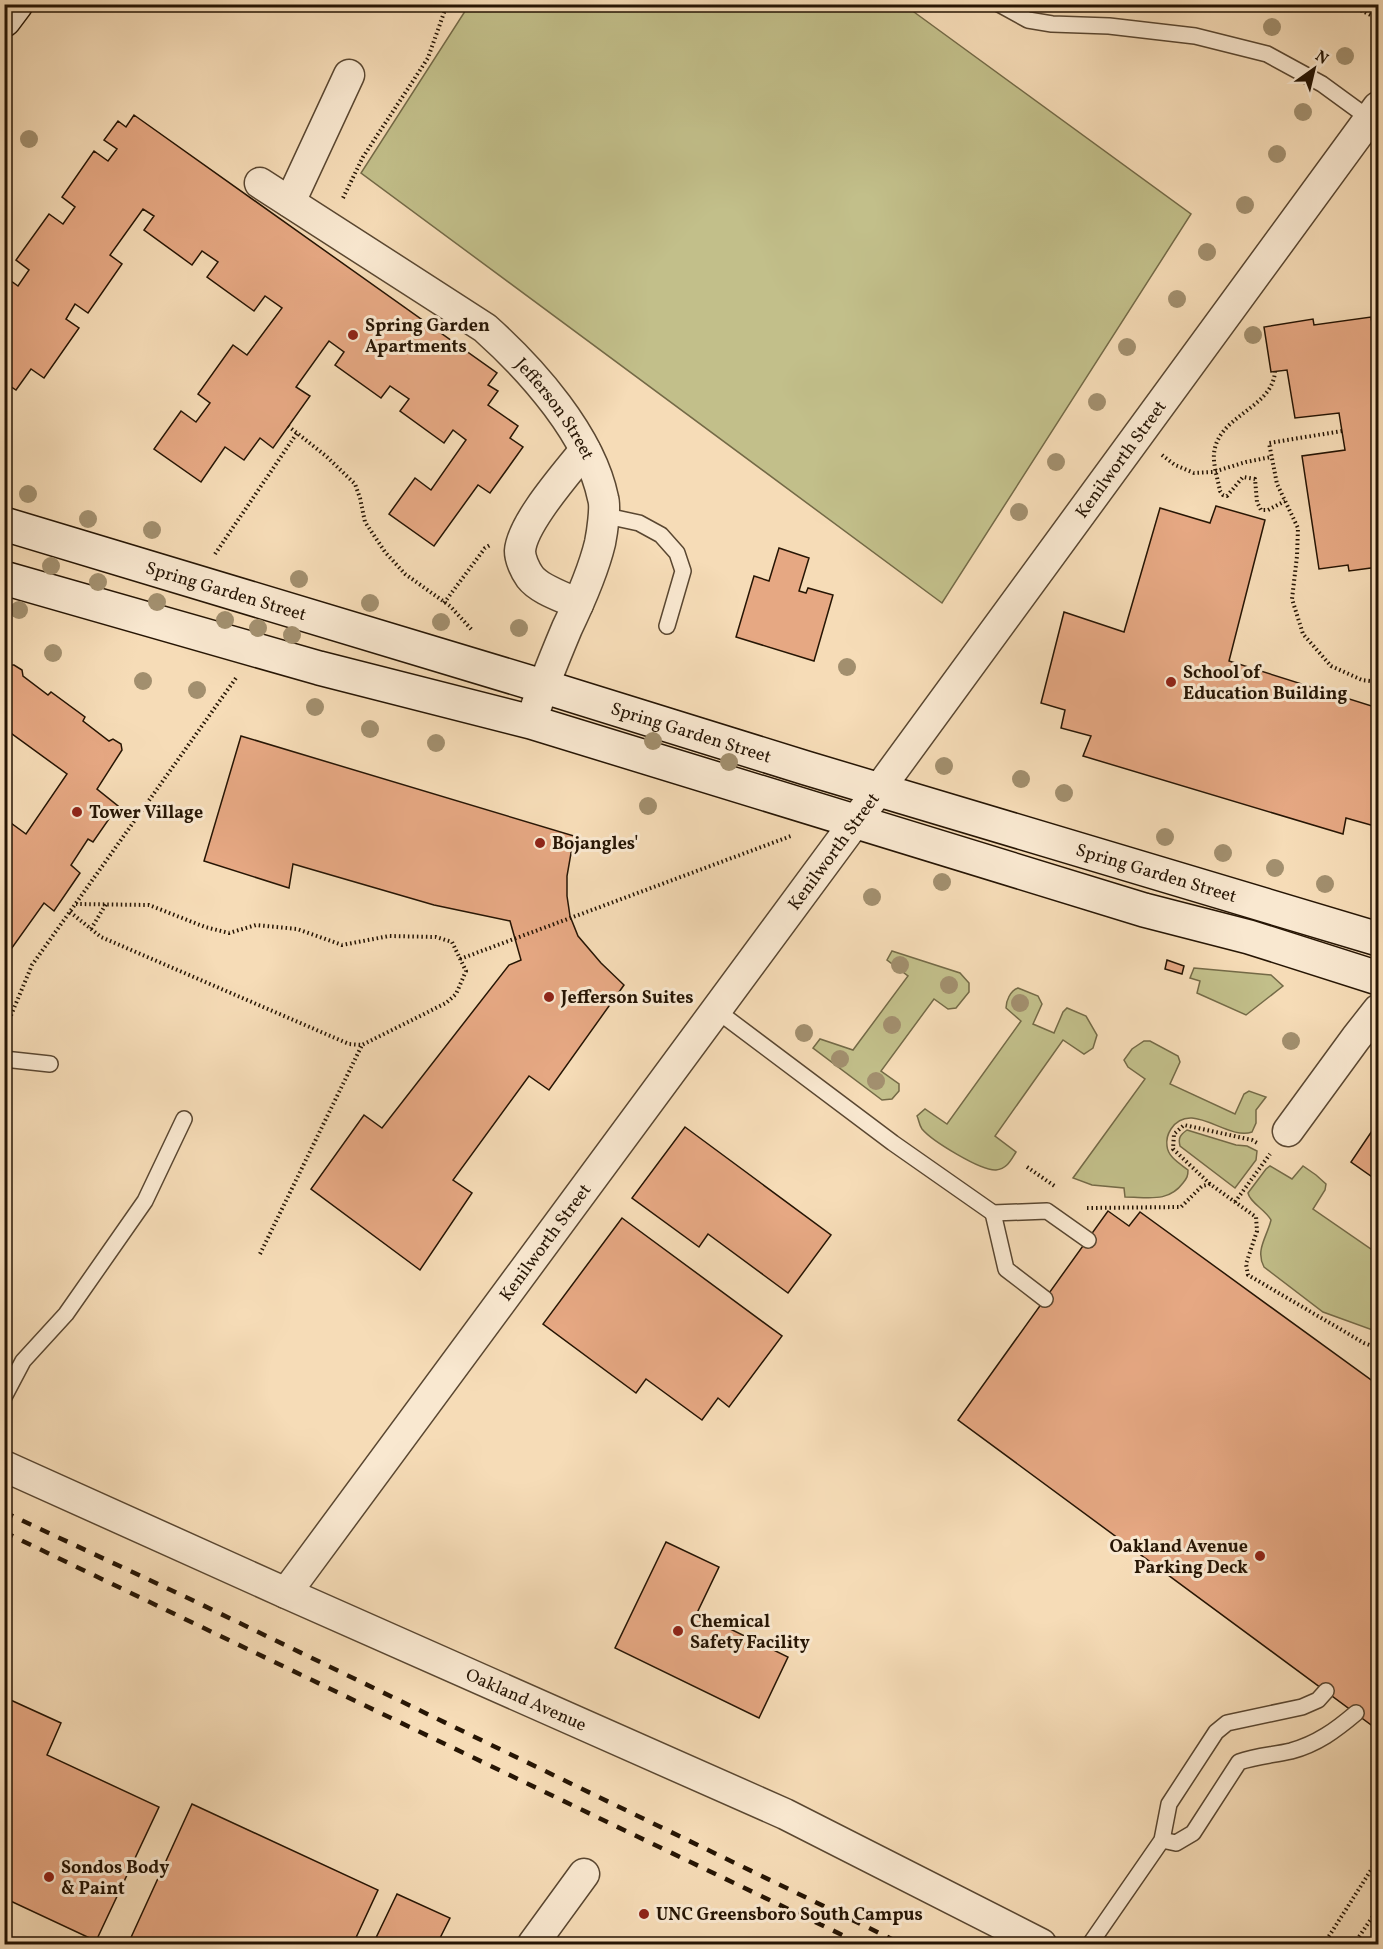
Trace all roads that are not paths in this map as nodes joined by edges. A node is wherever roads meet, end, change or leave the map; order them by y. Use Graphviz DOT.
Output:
graph roads {
  1 [pos="16,4"];
  2 [pos="999,4"];
  3 [pos="4,20"];
  4 [pos="349,75"];
  5 [pos="1374,113"];
  6 [pos="260,183"];
  7 [pos="290,202"];
  8 [pos="585,450"];
  9 [pos="602,516"];
  10 [pos="4,524"];
  11 [pos="4,578"];
  12 [pos="578,604"];
  13 [pos="667,626"];
  14 [pos="542,686"];
  15 [pos="531,722"];
  16 [pos="878,789"];
  17 [pos="855,822"];
  18 [pos="1378,939"];
  19 [pos="1378,978"];
  20 [pos="716,1010"];
  21 [pos="1378,1010"];
  22 [pos="4,1059"];
  23 [pos="50,1064"];
  24 [pos="184,1119"];
  25 [pos="1280,1141"];
  26 [pos="993,1213"];
  27 [pos="1088,1240"];
  28 [pos="1045,1299"];
  29 [pos="4,1397"];
  30 [pos="4,1466"];
  31 [pos="286,1593"];
  32 [pos="1326,1691"];
  33 [pos="1356,1713"];
  34 [pos="1162,1840"];
  35 [pos="584,1874"];
  36 [pos="533,1944"];
  37 [pos="1041,1944"];
  38 [pos="1090,1944"];
  1 -- 3 [label="main road"];
  2 -- 5 [label="lane"];
  4 -- 7 [label="street"];
  5 -- 16 [label="street, Kenilworth Street"];
  6 -- 7 [label="street, Jefferson Street"];
  7 -- 8 [label="street, Jefferson Street"];
  8 -- 9 [label="street, Jefferson Street"];
  8 -- 12 [label="street"];
  9 -- 12 [label="street, Jefferson Street"];
  9 -- 13 [label="lane"];
  10 -- 14 [label="main road, Spring Garden Street"];
  11 -- 15 [label="main road, Spring Garden Street"];
  12 -- 14 [label="street, Jefferson Street"];
  14 -- 15 [label="street, Jefferson Street"];
  14 -- 16 [label="main road, Spring Garden Street"];
  15 -- 17 [label="main road, Spring Garden Street"];
  16 -- 17 [label="street, Kenilworth Street"];
  16 -- 18 [label="main road, Spring Garden Street"];
  17 -- 19 [label="main road, Spring Garden Street"];
  17 -- 20 [label="street, Kenilworth Street"];
  20 -- 26 [label="lane"];
  20 -- 31 [label="street, Kenilworth Street"];
  21 -- 25 [label="street"];
  22 -- 23 [label="lane"];
  24 -- 29 [label="lane"];
  26 -- 27 [label="lane"];
  26 -- 28 [label="lane"];
  30 -- 31 [label="street, Oakland Avenue"];
  31 -- 37 [label="street, Oakland Avenue"];
  32 -- 34 [label="lane"];
  33 -- 34 [label="lane"];
  34 -- 38 [label="lane"];
  35 -- 36 [label="street"];
}
